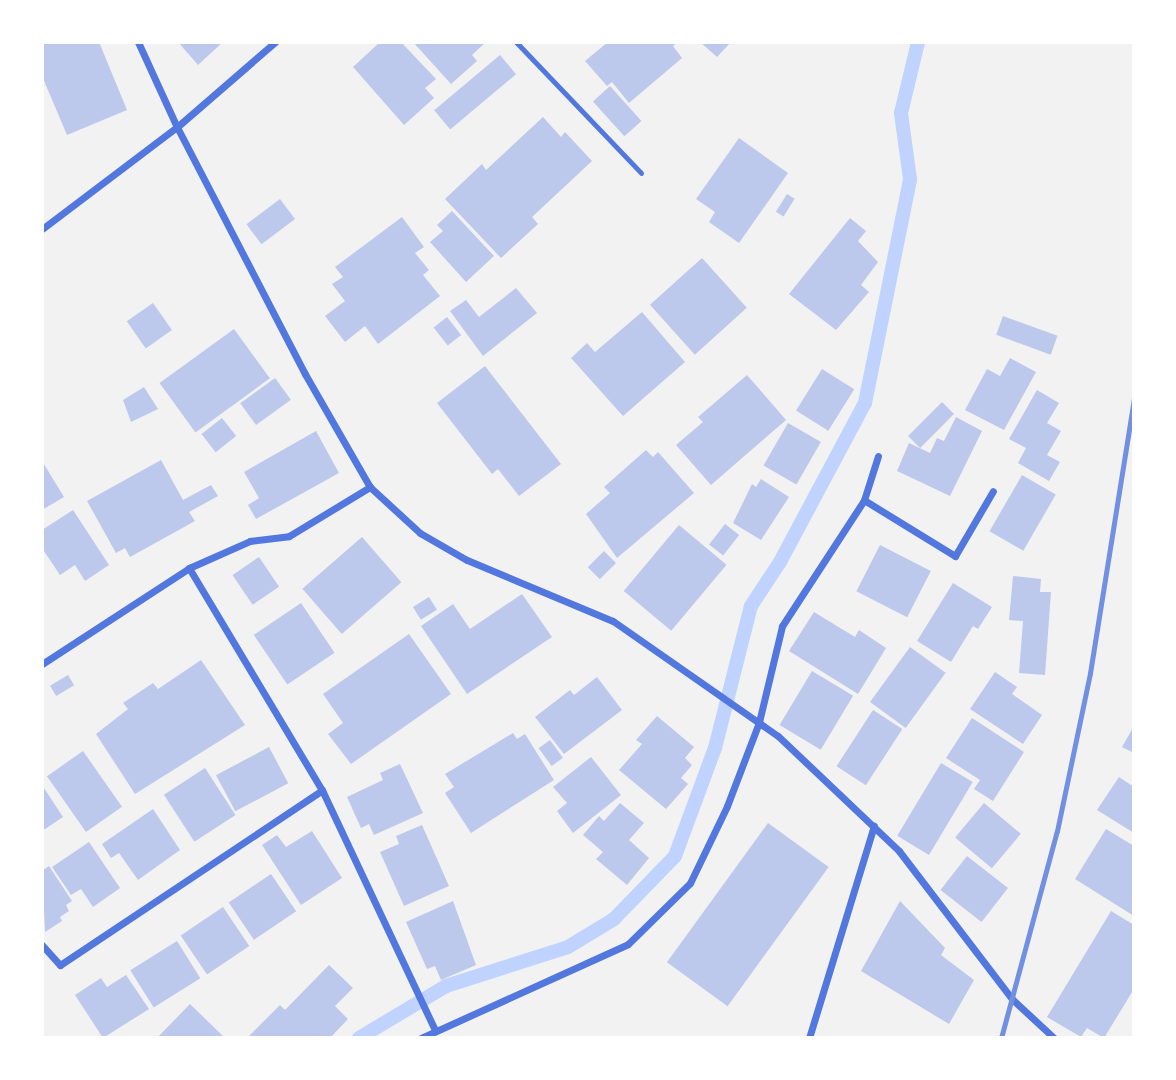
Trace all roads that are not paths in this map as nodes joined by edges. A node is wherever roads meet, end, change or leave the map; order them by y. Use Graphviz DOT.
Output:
graph roads {
  1 [pos="138,42"];
  2 [pos="275,42"];
  3 [pos="516,42"];
  4 [pos="177,127"];
  5 [pos="641,173"];
  6 [pos="42,229"];
  7 [pos="878,456"];
  8 [pos="370,487"];
  9 [pos="993,491"];
  10 [pos="864,500"];
  11 [pos="189,568"];
  12 [pos="42,664"];
  13 [pos="759,722"];
  14 [pos="322,790"];
  15 [pos="874,826"];
  16 [pos="42,945"];
  17 [pos="435,1030"];
  18 [pos="421,1038"];
  19 [pos="809,1038"];
  20 [pos="1054,1038"];
  1 -- 4 [label="street"];
  2 -- 4 [label="street"];
  3 -- 5 [label="lane"];
  4 -- 6 [label="street"];
  4 -- 8 [label="street"];
  7 -- 10 [label="street"];
  8 -- 11 [label="street"];
  8 -- 13 [label="street"];
  9 -- 10 [label="street"];
  10 -- 13 [label="street"];
  11 -- 12 [label="street"];
  11 -- 14 [label="street"];
  13 -- 15 [label="street"];
  13 -- 17 [label="street"];
  14 -- 16 [label="street"];
  14 -- 17 [label="street"];
  15 -- 19 [label="street"];
  15 -- 20 [label="street"];
  17 -- 18 [label="street"];
}
